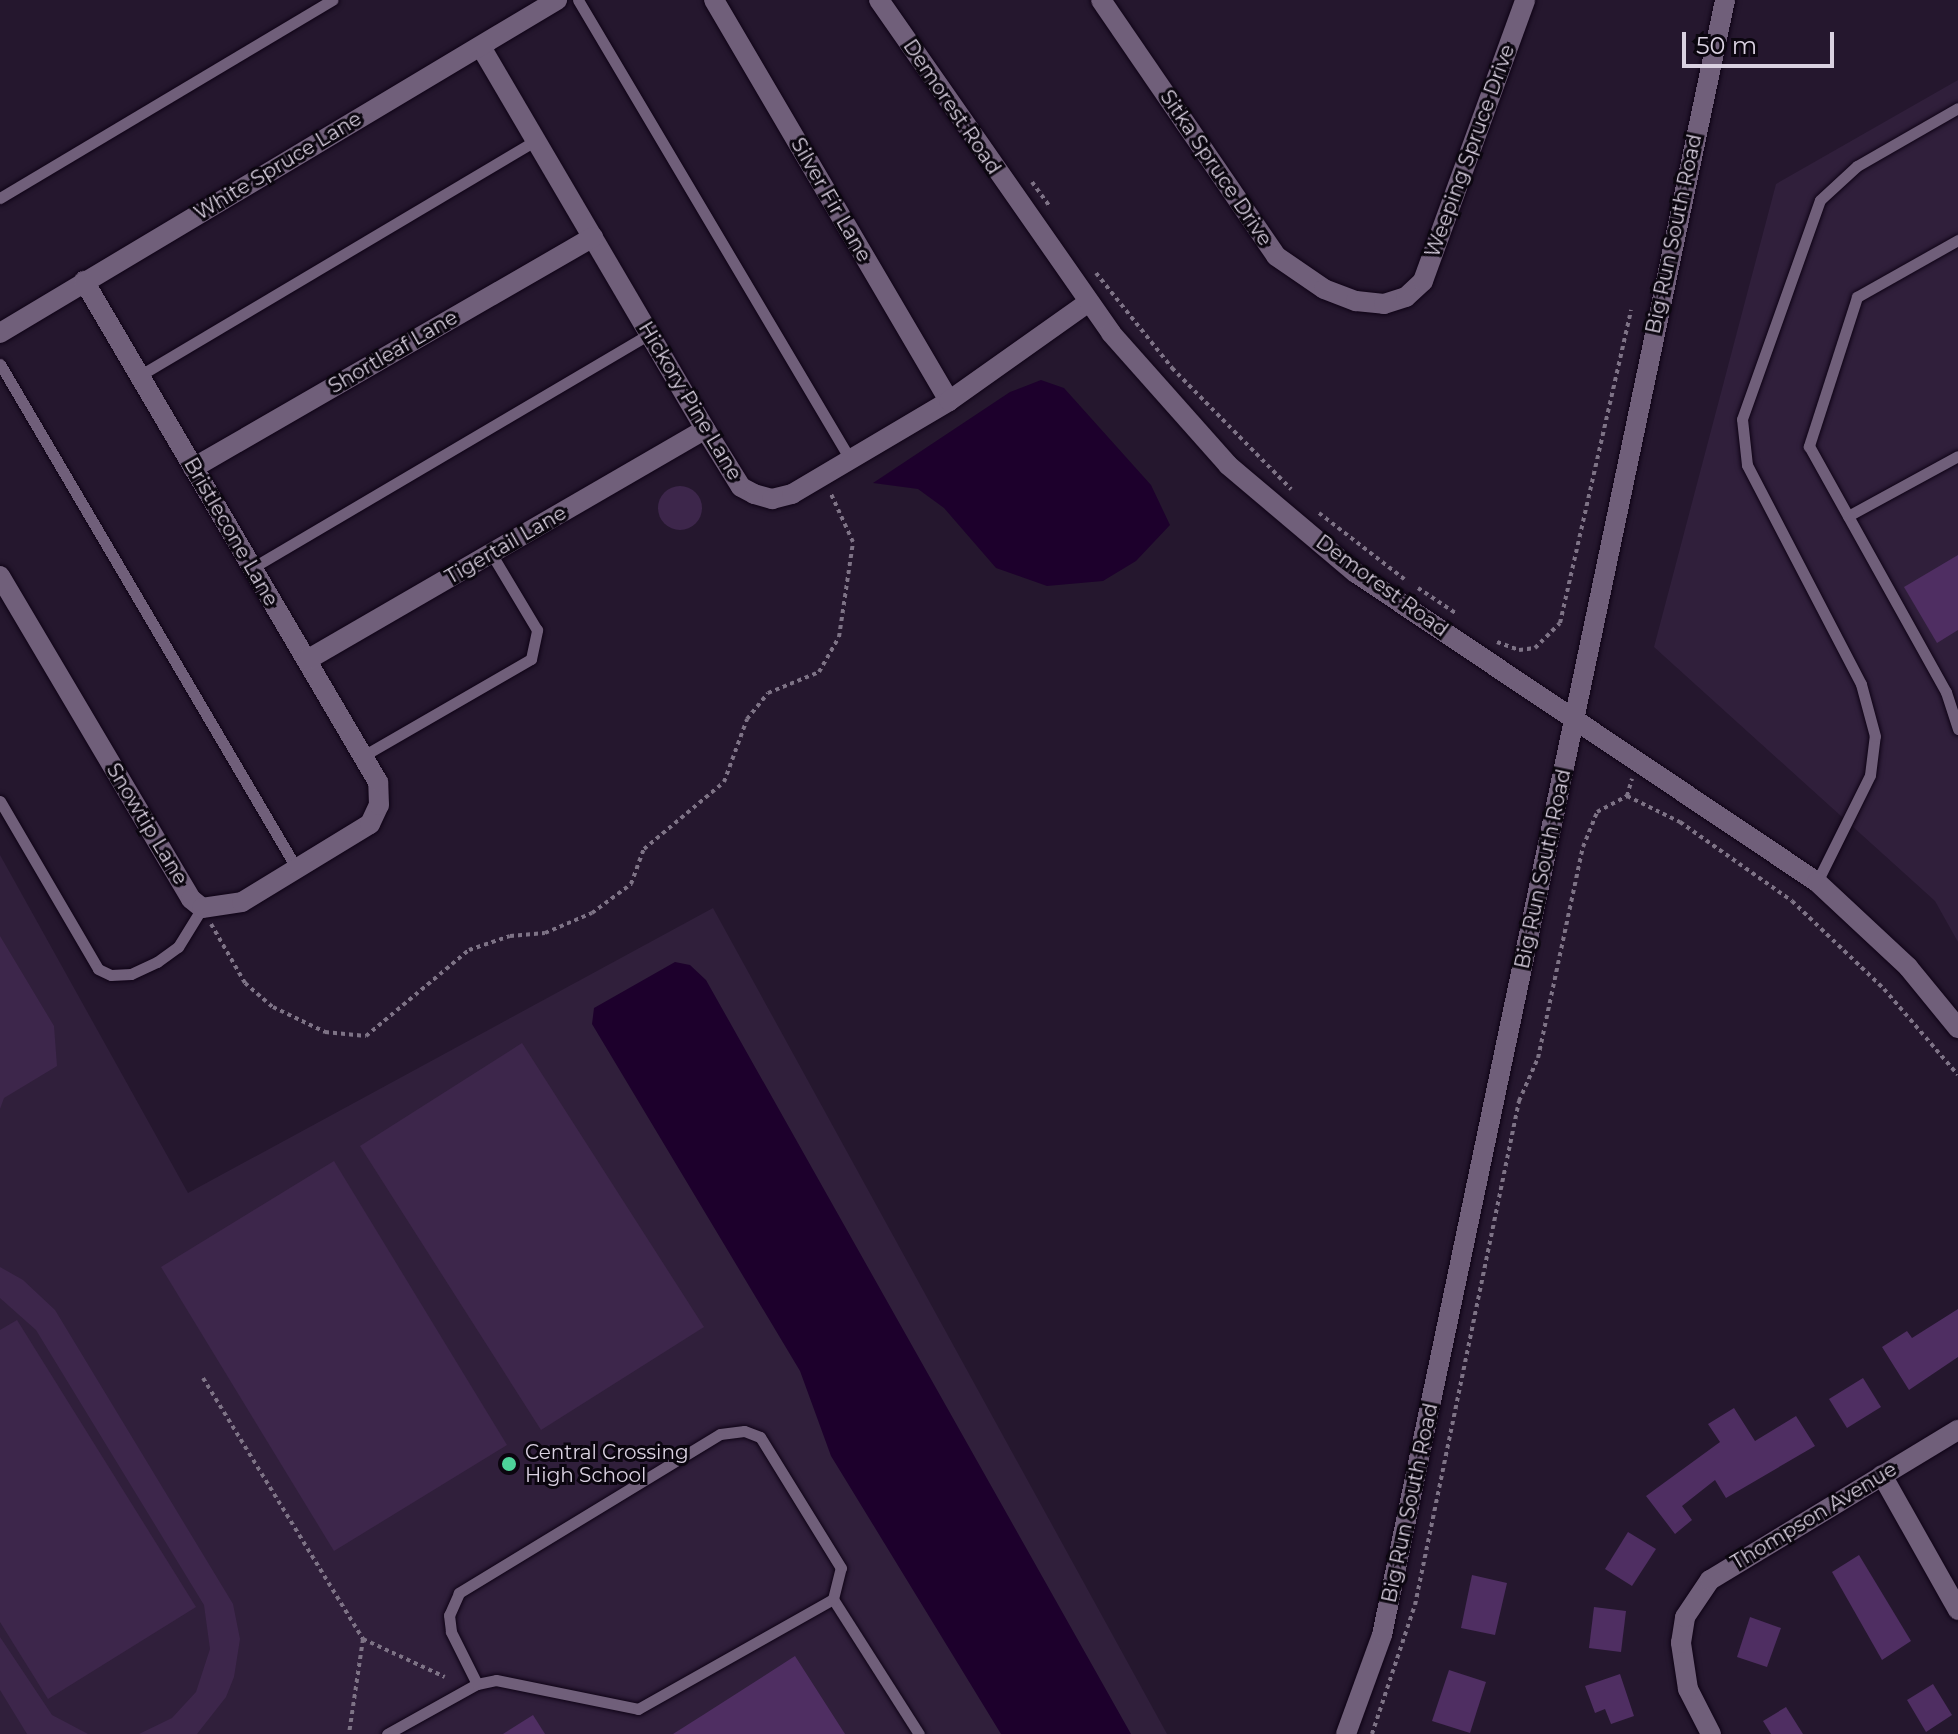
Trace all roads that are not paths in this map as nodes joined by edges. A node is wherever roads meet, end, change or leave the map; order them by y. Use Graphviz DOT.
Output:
graph roads {
  1 [pos="332,0"];
  2 [pos="557,0"];
  3 [pos="578,0"];
  4 [pos="714,0"];
  5 [pos="879,0"];
  6 [pos="1525,0"];
  7 [pos="1725,0"];
  8 [pos="1106,2"];
  9 [pos="481,47"];
  10 [pos="1958,108"];
  11 [pos="537,140"];
  12 [pos="0,198"];
  13 [pos="593,237"];
  14 [pos="1958,240"];
  15 [pos="84,281"];
  16 [pos="1406,297"];
  17 [pos="1089,302"];
  18 [pos="0,333"];
  19 [pos="649,334"];
  20 [pos="0,364"];
  21 [pos="139,376"];
  22 [pos="949,401"];
  23 [pos="705,429"];
  24 [pos="1958,456"];
  25 [pos="850,459"];
  26 [pos="193,468"];
  27 [pos="1848,516"];
  28 [pos="491,553"];
  29 [pos="252,568"];
  30 [pos="0,576"];
  31 [pos="307,660"];
  32 [pos="1575,720"];
  33 [pos="1958,728"];
  34 [pos="363,756"];
  35 [pos="0,801"];
  36 [pos="297,869"];
  37 [pos="1817,882"];
  38 [pos="202,908"];
  39 [pos="1958,1028"];
  40 [pos="1958,1430"];
  41 [pos="1882,1475"];
  42 [pos="833,1599"];
  43 [pos="1958,1610"];
  44 [pos="477,1684"];
  45 [pos="387,1734"];
  46 [pos="919,1734"];
  47 [pos="1346,1734"];
  48 [pos="1711,1734"];
  1 -- 12 [label="lane"];
  2 -- 9 [label="street, White Spruce Lane"];
  3 -- 25 [label="lane"];
  4 -- 22 [label="street, Silver Fir Lane"];
  5 -- 17 [label="street, Demorest Road"];
  6 -- 16 [label="street, Weeping Spruce Drive"];
  7 -- 32 [label="street, Big Run South Road"];
  8 -- 16 [label="street, Sitka Spruce Drive"];
  9 -- 11 [label="street, Hickory Pine Lane"];
  9 -- 15 [label="street, White Spruce Lane"];
  10 -- 37 [label="lane"];
  11 -- 13 [label="street, Hickory Pine Lane"];
  11 -- 21 [label="lane"];
  13 -- 19 [label="street, Hickory Pine Lane"];
  13 -- 26 [label="street, Shortleaf Lane"];
  14 -- 27 [label="lane"];
  15 -- 18 [label="street, White Spruce Lane"];
  15 -- 21 [label="street, Bristlecone Lane"];
  17 -- 22 [label="street, Hickory Pine Lane"];
  17 -- 32 [label="street, Demorest Road"];
  19 -- 23 [label="street, Hickory Pine Lane"];
  19 -- 29 [label="lane"];
  20 -- 36 [label="lane"];
  21 -- 26 [label="street, Bristlecone Lane"];
  22 -- 25 [label="street, Hickory Pine Lane"];
  23 -- 25 [label="street, Hickory Pine Lane"];
  23 -- 28 [label="street, Tigertail Lane"];
  24 -- 27 [label="lane"];
  26 -- 29 [label="street, Bristlecone Lane"];
  27 -- 33 [label="lane"];
  28 -- 31 [label="street, Tigertail Lane"];
  28 -- 34 [label="lane"];
  29 -- 31 [label="street, Bristlecone Lane"];
  30 -- 38 [label="street, Snowtip Lane"];
  31 -- 34 [label="street, Bristlecone Lane"];
  32 -- 37 [label="street, Demorest Road"];
  32 -- 47 [label="street, Big Run South Road"];
  34 -- 36 [label="street, Bristlecone Lane"];
  35 -- 38 [label="lane"];
  36 -- 38 [label="street"];
  37 -- 39 [label="street, Demorest Road"];
  40 -- 41 [label="street, Thompson Avenue"];
  41 -- 43 [label="street"];
  41 -- 48 [label="street, Thompson Avenue"];
  42 -- 44 [label="lane"];
  42 -- 44 [label="lane"];
  42 -- 46 [label="lane"];
  44 -- 45 [label="lane"];
}
